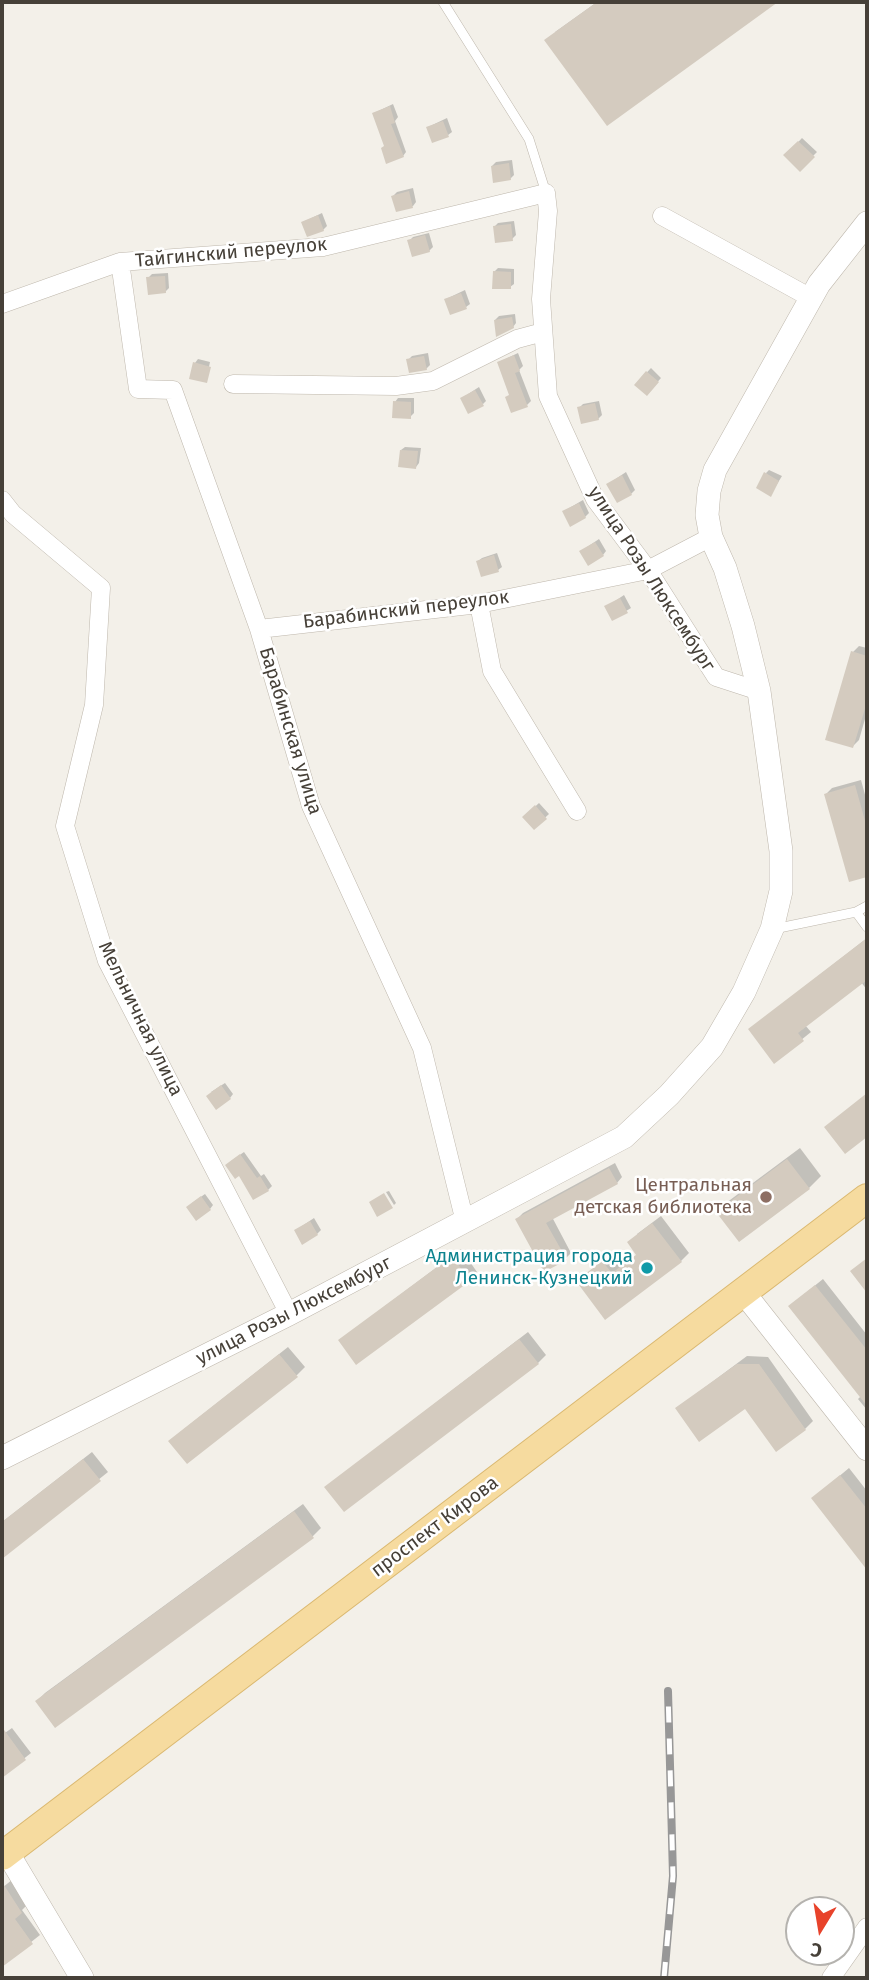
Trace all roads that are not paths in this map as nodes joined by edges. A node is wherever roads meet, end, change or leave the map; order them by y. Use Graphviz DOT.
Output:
graph roads {
  1 [pos="443,2"];
  2 [pos="546,192"];
  3 [pos="662,215"];
  4 [pos="867,223"];
  5 [pos="120,262"];
  6 [pos="811,298"];
  7 [pos="2,304"];
  8 [pos="543,332"];
  9 [pos="233,384"];
  10 [pos="2,500"];
  11 [pos="711,537"];
  12 [pos="648,570"];
  13 [pos="479,604"];
  14 [pos="259,629"];
  15 [pos="759,691"];
  16 [pos="577,811"];
  17 [pos="867,906"];
  18 [pos="856,912"];
  19 [pos="867,927"];
  20 [pos="772,929"];
  21 [pos="867,1198"];
  22 [pos="465,1223"];
  23 [pos="744,1293"];
  24 [pos="289,1314"];
  25 [pos="867,1449"];
  26 [pos="2,1458"];
  27 [pos="4,1854"];
  28 [pos="867,1927"];
  29 [pos="82,1978"];
  30 [pos="831,1978"];
  1 -- 2 [label="lane"];
  2 -- 5 [label="street, Тайгинский переулок"];
  2 -- 8 [label="street, улица Розы Люксембург"];
  3 -- 6 [label="street"];
  4 -- 6 [label="street, улица Розы Люксембург"];
  5 -- 7 [label="street, Тайгинский переулок"];
  5 -- 14 [label="street, Барабинская улица"];
  6 -- 11 [label="street, улица Розы Люксембург"];
  8 -- 9 [label="street"];
  8 -- 12 [label="street, улица Розы Люксембург"];
  10 -- 24 [label="street, Мельничная улица"];
  11 -- 12 [label="street, Барабинский переулок"];
  11 -- 15 [label="street, улица Розы Люксембург"];
  12 -- 13 [label="street, Барабинский переулок"];
  12 -- 15 [label="street, улица Розы Люксембург"];
  13 -- 14 [label="street, Барабинский переулок"];
  13 -- 16 [label="street"];
  14 -- 22 [label="street, Барабинская улица"];
  15 -- 20 [label="street, улица Розы Люксембург"];
  17 -- 18 [label="lane"];
  18 -- 19 [label="lane"];
  18 -- 20 [label="lane"];
  20 -- 22 [label="street, улица Розы Люксембург"];
  21 -- 23 [label="main road, проспект Кирова"];
  22 -- 24 [label="street, улица Розы Люксембург"];
  23 -- 25 [label="street"];
  23 -- 27 [label="main road, проспект Кирова"];
  24 -- 26 [label="street, улица Розы Люксембург"];
  27 -- 29 [label="street"];
  28 -- 30 [label="street"];
}
